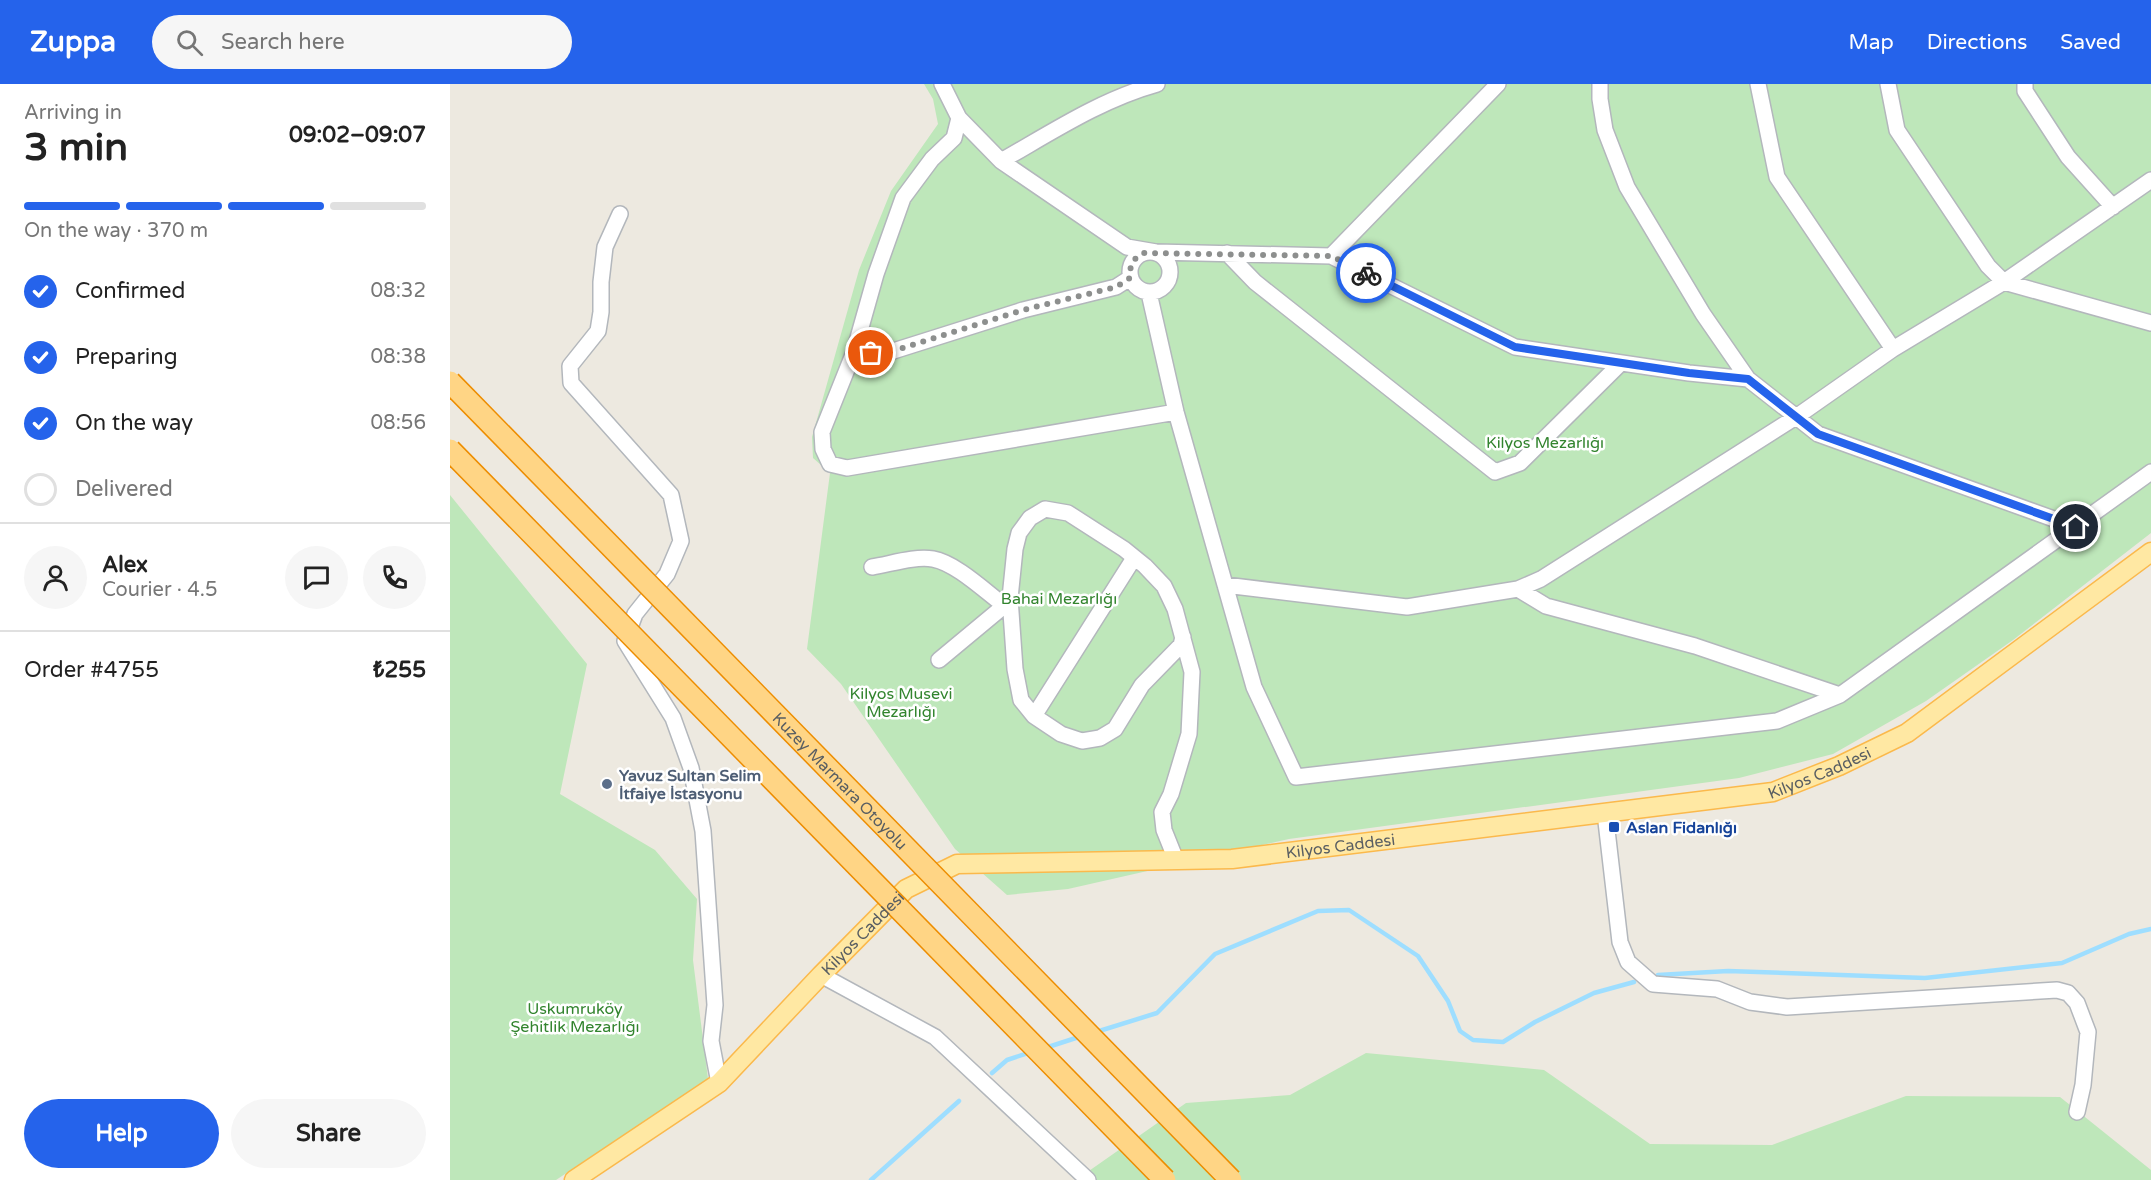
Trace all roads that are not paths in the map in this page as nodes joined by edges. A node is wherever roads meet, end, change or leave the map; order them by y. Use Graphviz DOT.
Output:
graph roads {
  1 [pos="942,84"];
  2 [pos="1157,84"];
  3 [pos="1498,84"];
  4 [pos="1600,84"];
  5 [pos="1758,84"];
  6 [pos="1888,84"];
  7 [pos="2025,84"];
  8 [pos="959,118"];
  9 [pos="1001,161"];
  10 [pos="2151,180"];
  11 [pos="2113,207"];
  12 [pos="620,214"];
  13 [pos="1156,252"];
  14 [pos="1227,253"];
  15 [pos="1331,256"];
  16 [pos="1130,278"];
  17 [pos="2004,282"];
  18 [pos="1149,292"];
  19 [pos="2151,323"];
  20 [pos="1893,349"];
  21 [pos="854,352"];
  22 [pos="1621,363"];
  23 [pos="1748,379"];
  24 [pos="450,382"];
  25 [pos="1176,412"];
  26 [pos="1796,417"];
  27 [pos="450,450"];
  28 [pos="2151,472"];
  29 [pos="2076,527"];
  30 [pos="2151,552"];
  31 [pos="1134,558"];
  32 [pos="872,567"];
  33 [pos="1225,585"];
  34 [pos="1518,590"];
  35 [pos="1008,603"];
  36 [pos="1183,637"];
  37 [pos="1171,656"];
  38 [pos="939,660"];
  39 [pos="1192,672"];
  40 [pos="1840,695"];
  41 [pos="1034,716"];
  42 [pos="1605,813"];
  43 [pos="1176,860"];
  44 [pos="821,975"];
  45 [pos="719,1083"];
  46 [pos="2078,1112"];
  47 [pos="574,1180"];
  48 [pos="1088,1180"];
  49 [pos="1166,1180"];
  50 [pos="1231,1180"];
  1 -- 8 [label="street"];
  2 -- 9 [label="street"];
  3 -- 15 [label="street"];
  4 -- 23 [label="street"];
  5 -- 20 [label="street"];
  6 -- 17 [label="street"];
  7 -- 11 [label="street"];
  8 -- 9 [label="street"];
  8 -- 21 [label="street"];
  9 -- 13 [label="street"];
  10 -- 11 [label="street"];
  11 -- 17 [label="street"];
  12 -- 45 [label="street"];
  13 -- 14 [label="street"];
  13 -- 16 [label="street"];
  13 -- 18 [label="street"];
  14 -- 15 [label="street"];
  14 -- 22 [label="street"];
  15 -- 22 [label="street"];
  16 -- 18 [label="street"];
  16 -- 21 [label="street"];
  17 -- 19 [label="street"];
  17 -- 20 [label="street"];
  18 -- 25 [label="street"];
  20 -- 26 [label="street"];
  21 -- 25 [label="street"];
  22 -- 23 [label="street"];
  23 -- 26 [label="street"];
  24 -- 50 [label="highway, Kuzey Marmara Otoyolu, bridge"];
  25 -- 33 [label="street"];
  26 -- 29 [label="street"];
  26 -- 34 [label="street"];
  27 -- 49 [label="highway, bridge"];
  28 -- 29 [label="street"];
  29 -- 40 [label="street"];
  30 -- 42 [label="main road, Kilyos Caddesi"];
  31 -- 35 [label="street"];
  31 -- 36 [label="street"];
  31 -- 41 [label="street"];
  32 -- 35 [label="street"];
  33 -- 34 [label="street"];
  33 -- 40 [label="street"];
  34 -- 40 [label="street"];
  35 -- 38 [label="street"];
  35 -- 41 [label="street"];
  36 -- 37 [label="street"];
  36 -- 39 [label="street"];
  37 -- 39 [label="street"];
  37 -- 41 [label="street"];
  39 -- 43 [label="street"];
  42 -- 43 [label="main road, Kilyos Caddesi"];
  42 -- 46 [label="street"];
  43 -- 44 [label="main road, Kilyos Caddesi"];
  44 -- 45 [label="main road, Kilyos Caddesi"];
  44 -- 48 [label="street"];
  45 -- 47 [label="main road, Kilyos Caddesi"];
}
